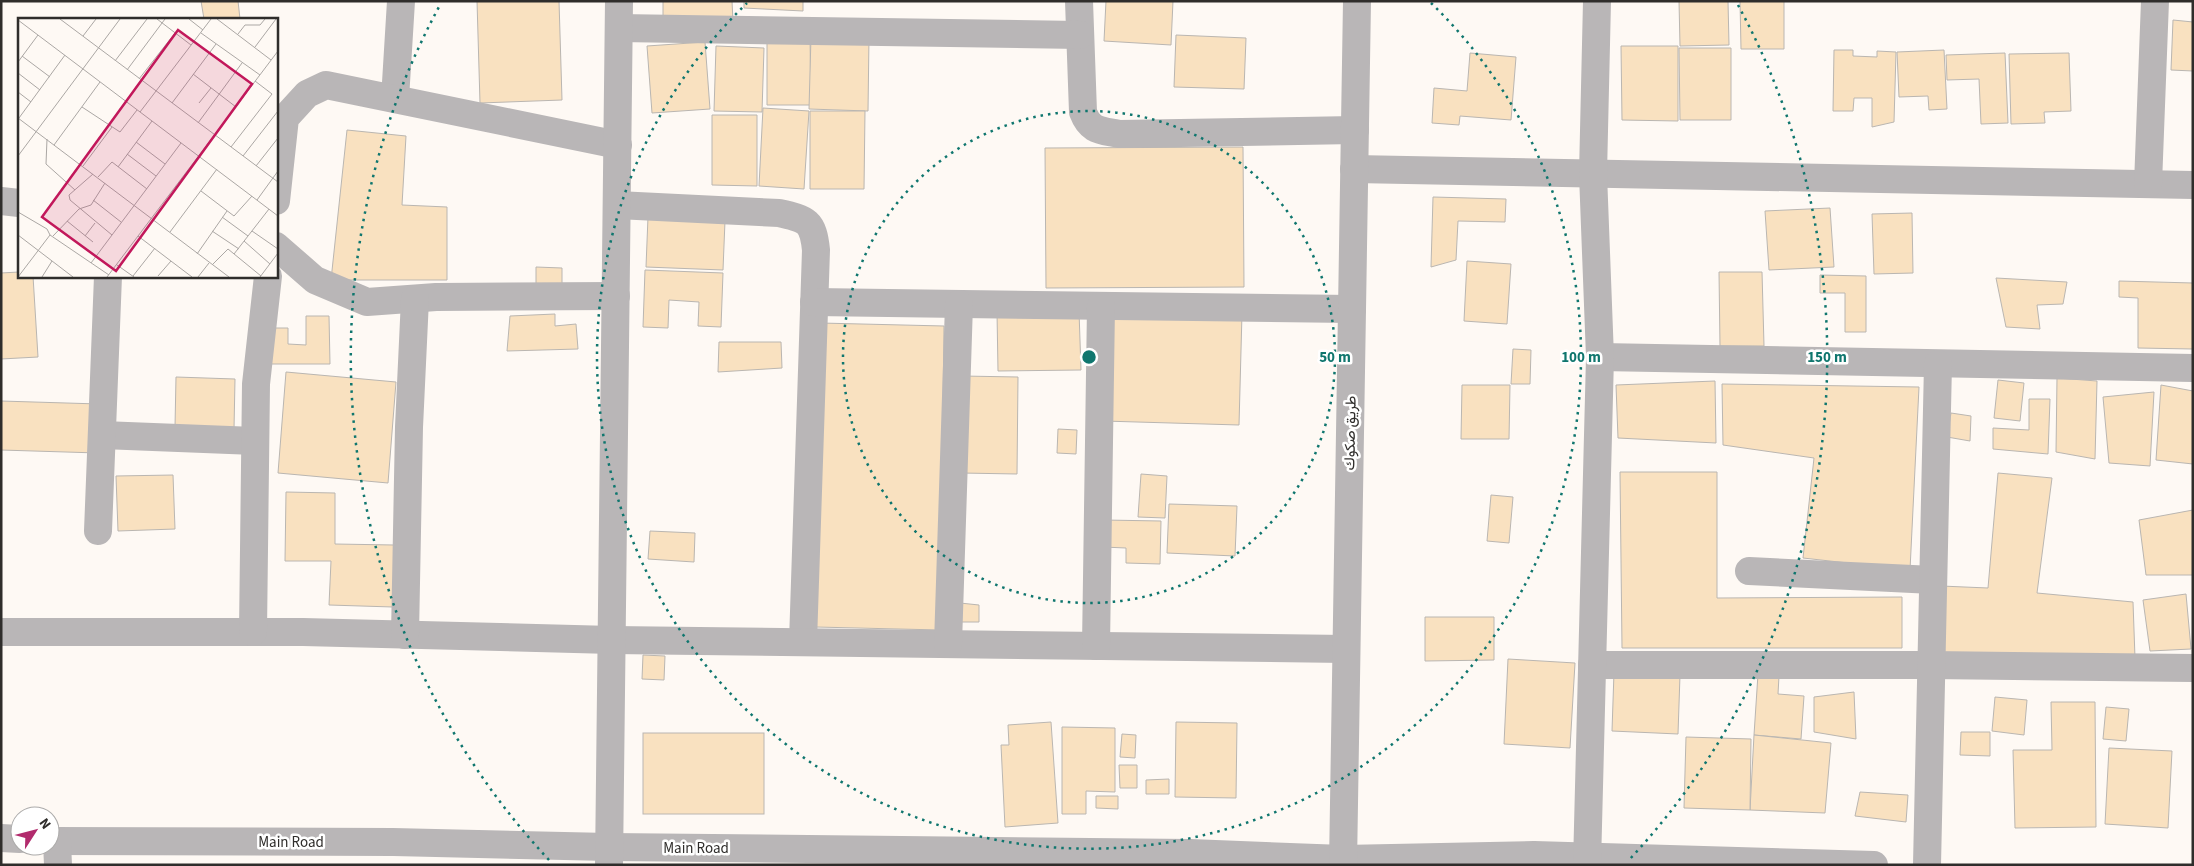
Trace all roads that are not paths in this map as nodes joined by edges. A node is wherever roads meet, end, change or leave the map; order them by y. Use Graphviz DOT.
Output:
graph roads {
  1 [pos="401,1"];
  2 [pos="619,1"];
  3 [pos="1079,1"];
  4 [pos="1357,1"];
  5 [pos="1597,1"];
  6 [pos="2155,1"];
  7 [pos="619,28"];
  8 [pos="1080,35"];
  9 [pos="394,99"];
  10 [pos="1355,130"];
  11 [pos="618,146"];
  12 [pos="1354,169"];
  13 [pos="1592,174"];
  14 [pos="278,183"];
  15 [pos="2148,184"];
  16 [pos="2193,185"];
  17 [pos="1,201"];
  18 [pos="18,203"];
  19 [pos="617,205"];
  20 [pos="278,248"];
  21 [pos="108,278"];
  22 [pos="268,278"];
  23 [pos="616,296"];
  24 [pos="415,299"];
  25 [pos="814,302"];
  26 [pos="958,304"];
  27 [pos="1101,306"];
  28 [pos="1352,309"];
  29 [pos="1600,357"];
  30 [pos="1938,364"];
  31 [pos="2193,368"];
  32 [pos="102,435"];
  33 [pos="255,441"];
  34 [pos="98,531"];
  35 [pos="1749,571"];
  36 [pos="1933,580"];
  37 [pos="1,632"];
  38 [pos="253,632"];
  39 [pos="405,635"];
  40 [pos="612,640"];
  41 [pos="803,642"];
  42 [pos="948,644"];
  43 [pos="1096,646"];
  44 [pos="1346,649"];
  45 [pos="1592,665"];
  46 [pos="1931,665"];
  47 [pos="2193,668"];
  48 [pos="60,849"];
  49 [pos="393,853"];
  50 [pos="609,856"];
  51 [pos="1587,861"];
  52 [pos="1343,862"];
  53 [pos="1874,865"];
  54 [pos="1927,865"];
  1 -- 9 [label="street"];
  2 -- 7 [label="street"];
  3 -- 8 [label="street"];
  4 -- 10 [label="street, طريق صكوك"];
  5 -- 13 [label="street"];
  6 -- 15 [label="street"];
  7 -- 8 [label="street"];
  7 -- 11 [label="street"];
  8 -- 10 [label="street"];
  9 -- 11 [label="street"];
  9 -- 14 [label="street"];
  10 -- 12 [label="street, طريق صكوك"];
  11 -- 19 [label="street"];
  12 -- 13 [label="street"];
  12 -- 28 [label="street, طريق صكوك"];
  13 -- 15 [label="street"];
  13 -- 29 [label="street"];
  15 -- 16 [label="street"];
  17 -- 18 [label="street"];
  19 -- 23 [label="street"];
  19 -- 25 [label="street"];
  20 -- 24 [label="street"];
  21 -- 32 [label="street"];
  22 -- 33 [label="street"];
  23 -- 24 [label="street"];
  23 -- 40 [label="street"];
  24 -- 39 [label="street"];
  25 -- 26 [label="street"];
  25 -- 41 [label="street"];
  26 -- 27 [label="street"];
  26 -- 42 [label="street"];
  27 -- 28 [label="street"];
  27 -- 43 [label="street"];
  28 -- 44 [label="street, طريق صكوك"];
  29 -- 30 [label="street"];
  29 -- 45 [label="street"];
  30 -- 31 [label="street"];
  30 -- 36 [label="street"];
  32 -- 33 [label="street"];
  32 -- 34 [label="street"];
  33 -- 38 [label="street"];
  35 -- 36 [label="street"];
  36 -- 46 [label="street"];
  37 -- 38 [label="street"];
  38 -- 39 [label="street"];
  39 -- 40 [label="street"];
  40 -- 41 [label="street"];
  40 -- 50 [label="street"];
  41 -- 42 [label="street"];
  42 -- 43 [label="street"];
  43 -- 44 [label="street"];
  44 -- 52 [label="street, طريق صكوك"];
  45 -- 46 [label="street"];
  45 -- 51 [label="street"];
  46 -- 47 [label="street"];
  46 -- 54 [label="street"];
  48 -- 49 [label="street, Main Road"];
  49 -- 50 [label="street, Main Road"];
  50 -- 52 [label="street, Main Road"];
  51 -- 52 [label="street, Main Road"];
  51 -- 53 [label="street, Main Road"];
}
